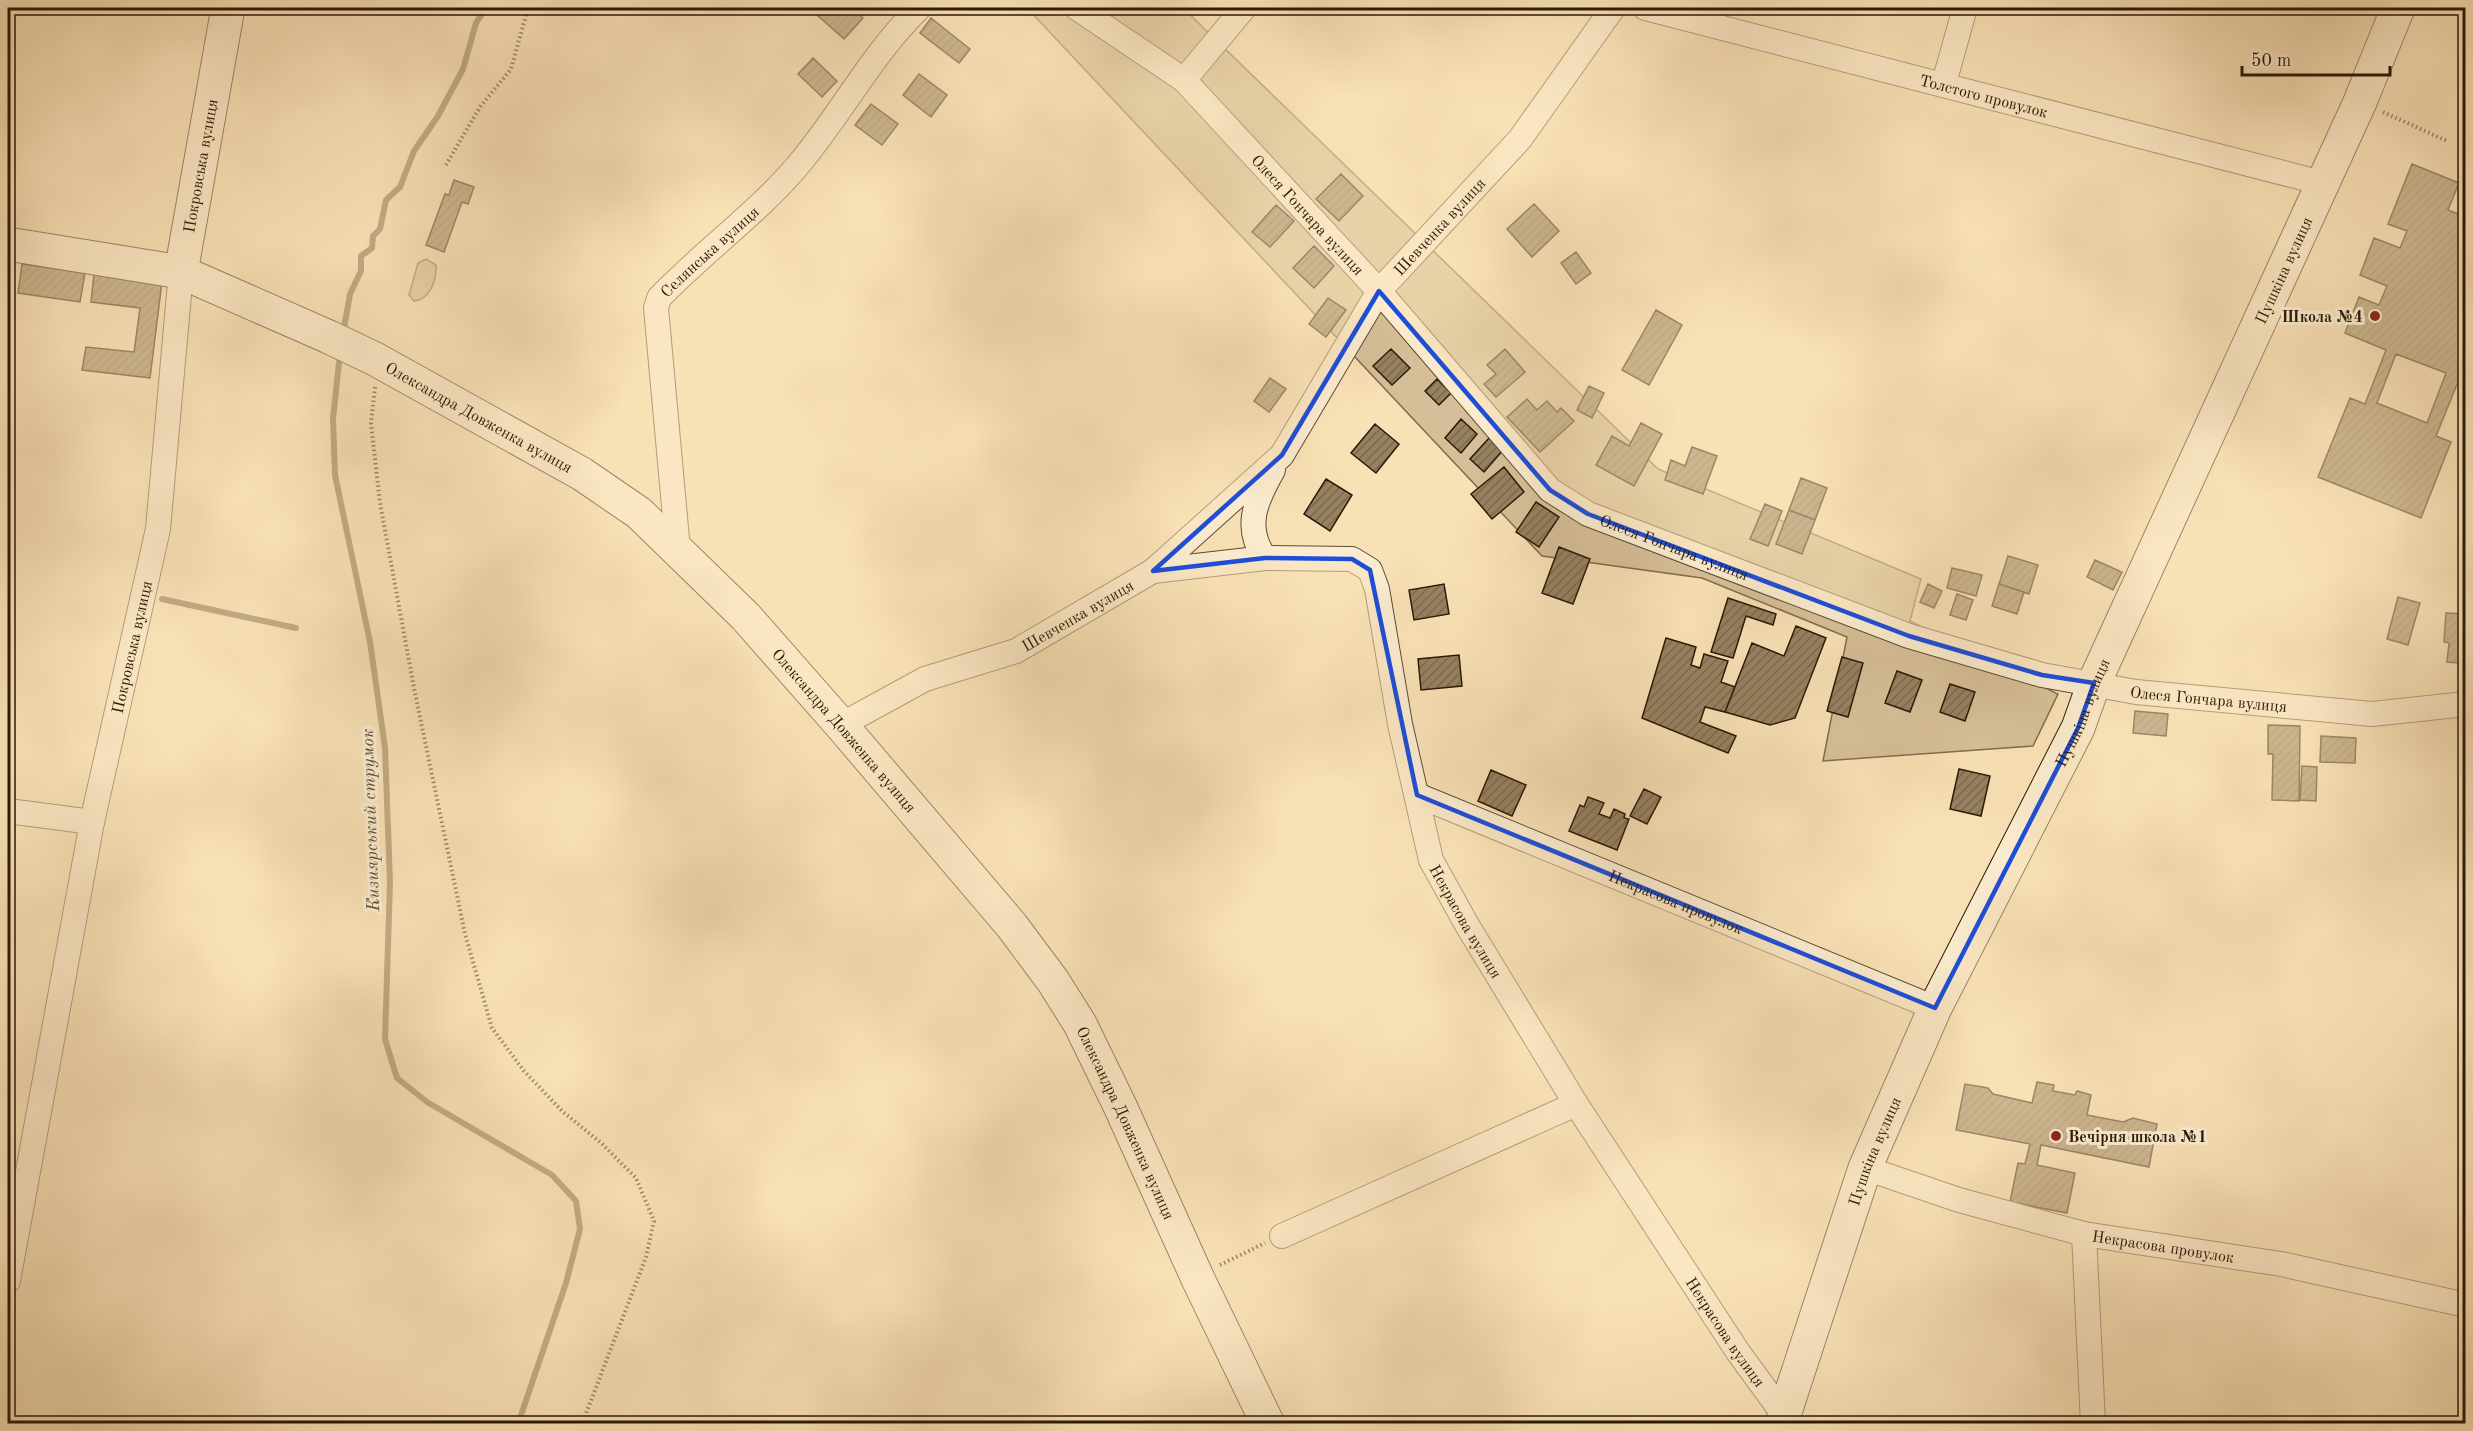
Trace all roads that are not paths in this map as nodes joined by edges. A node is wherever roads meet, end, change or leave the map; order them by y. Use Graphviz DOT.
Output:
graph roads {
  1 [pos="228,8"];
  2 [pos="919,8"];
  3 [pos="1077,8"];
  4 [pos="1244,8"];
  5 [pos="1613,8"];
  6 [pos="1645,8"];
  7 [pos="1965,8"];
  8 [pos="2398,8"];
  9 [pos="1184,80"];
  10 [pos="1944,83"];
  11 [pos="2322,183"];
  12 [pos="8,244"];
  13 [pos="181,272"];
  14 [pos="1379,291"];
  15 [pos="1282,455"];
  16 [pos="678,550"];
  17 [pos="1265,558"];
  18 [pos="1153,571"];
  19 [pos="2094,683"];
  20 [pos="2466,704"];
  21 [pos="841,724"];
  22 [pos="1417,795"];
  23 [pos="8,812"];
  24 [pos="92,822"];
  25 [pos="1935,1008"];
  26 [pos="1576,1104"];
  27 [pos="1865,1168"];
  28 [pos="2084,1234"];
  29 [pos="1282,1236"];
  30 [pos="8,1281"];
  31 [pos="2466,1305"];
  32 [pos="1783,1419"];
  33 [pos="1268,1424"];
  34 [pos="2094,1424"];
  1 -- 13 [label="street, Покровська вулиця"];
  2 -- 16 [label="street, Селянська вулиця"];
  3 -- 9 [label="street, Олеся Гончара вулиця"];
  4 -- 9 [label="street"];
  5 -- 14 [label="street, Шевченка вулиця"];
  6 -- 10 [label="street, Толстого провулок"];
  7 -- 10 [label="street"];
  8 -- 11 [label="street, Пушкіна вулиця"];
  9 -- 14 [label="street, Олеся Гончара вулиця"];
  10 -- 11 [label="street, Толстого провулок"];
  11 -- 19 [label="street, Пушкіна вулиця"];
  12 -- 13 [label="street, Олександра Довженка вулиця"];
  13 -- 16 [label="street, Олександра Довженка вулиця"];
  13 -- 24 [label="street, Покровська вулиця"];
  14 -- 15 [label="street, Шевченка вулиця"];
  14 -- 19 [label="street, Олеся Гончара вулиця"];
  15 -- 17 [label="street, Шевченка вулиця"];
  15 -- 18 [label="street, Шевченка вулиця"];
  16 -- 21 [label="street, Олександра Довженка вулиця"];
  17 -- 18 [label="street, Некрасова вулиця"];
  17 -- 22 [label="street, Некрасова вулиця"];
  18 -- 21 [label="street, Шевченка вулиця"];
  19 -- 20 [label="street, Олеся Гончара вулиця"];
  19 -- 25 [label="street, Пушкіна вулиця"];
  21 -- 33 [label="street, Олександра Довженка вулиця"];
  22 -- 25 [label="street, Некрасова провулок"];
  22 -- 26 [label="street, Некрасова вулиця"];
  23 -- 24 [label="street"];
  24 -- 30 [label="street, Покровська вулиця"];
  25 -- 27 [label="street, Пушкіна вулиця"];
  26 -- 29 [label="street"];
  26 -- 32 [label="street, Некрасова вулиця"];
  27 -- 28 [label="street, Некрасова провулок"];
  27 -- 32 [label="street, Пушкіна вулиця"];
  28 -- 31 [label="street, Некрасова провулок"];
  28 -- 34 [label="street"];
}
